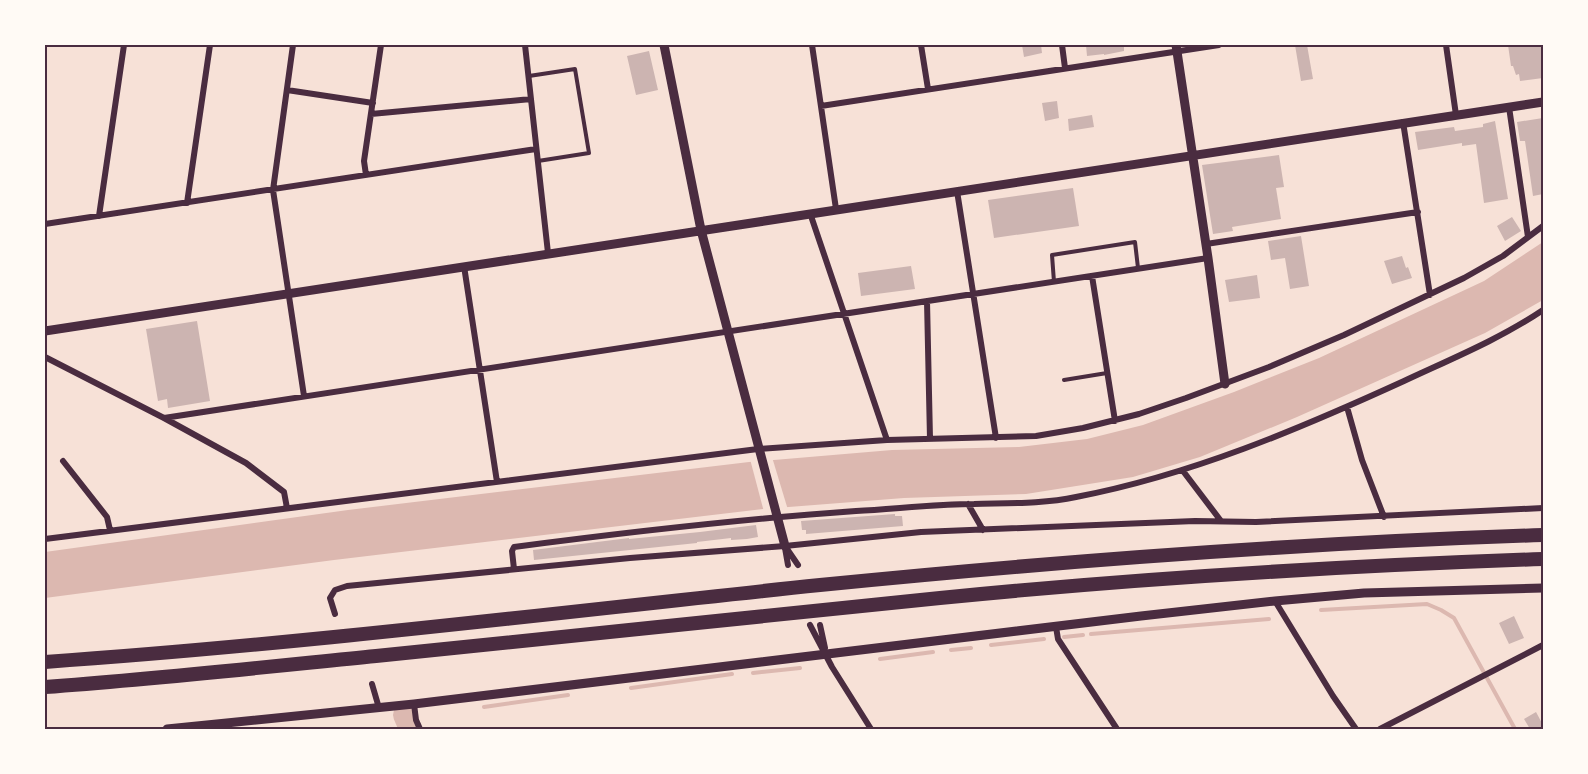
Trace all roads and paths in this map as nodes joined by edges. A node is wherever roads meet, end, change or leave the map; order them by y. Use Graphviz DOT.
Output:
graph roads {
  1 [pos="124,45"];
  2 [pos="210,45"];
  3 [pos="293,45"];
  4 [pos="381,45"];
  5 [pos="525,45"];
  6 [pos="664,45"];
  7 [pos="812,45"];
  8 [pos="921,45"];
  9 [pos="1062,45"];
  10 [pos="1219,45"];
  11 [pos="1446,45"];
  12 [pos="1176,48"];
  13 [pos="1065,68"];
  14 [pos="529,76"];
  15 [pos="928,89"];
  16 [pos="287,90"];
  17 [pos="531,99"];
  18 [pos="1543,102"];
  19 [pos="373,103"];
  20 [pos="821,106"];
  21 [pos="1509,107"];
  22 [pos="371,114"];
  23 [pos="1456,115"];
  24 [pos="1403,122"];
  25 [pos="536,149"];
  26 [pos="1192,155"];
  27 [pos="538,161"];
  28 [pos="366,175"];
  29 [pos="273,190"];
  30 [pos="957,191"];
  31 [pos="187,203"];
  32 [pos="836,209"];
  33 [pos="1418,212"];
  34 [pos="810,213"];
  35 [pos="99,216"];
  36 [pos="45,224"];
  37 [pos="1543,226"];
  38 [pos="701,230"];
  39 [pos="1528,237"];
  40 [pos="1206,244"];
  41 [pos="548,253"];
  42 [pos="1208,258"];
  43 [pos="464,266"];
  44 [pos="1138,269"];
  45 [pos="1092,276"];
  46 [pos="1054,282"];
  47 [pos="288,293"];
  48 [pos="973,294"];
  49 [pos="1430,295"];
  50 [pos="927,301"];
  51 [pos="1543,310"];
  52 [pos="844,314"];
  53 [pos="45,331"];
  54 [pos="728,332"];
  55 [pos="45,357"];
  56 [pos="479,370"];
  57 [pos="1107,373"];
  58 [pos="1064,380"];
  59 [pos="1225,384"];
  60 [pos="304,396"];
  61 [pos="1347,407"];
  62 [pos="164,418"];
  63 [pos="1115,421"];
  64 [pos="996,438"];
  65 [pos="930,439"];
  66 [pos="887,440"];
  67 [pos="759,452"];
  68 [pos="63,461"];
  69 [pos="1183,471"];
  70 [pos="497,482"];
  71 [pos="968,504"];
  72 [pos="287,508"];
  73 [pos="1543,508"];
  74 [pos="776,515"];
  75 [pos="1384,517"];
  76 [pos="1221,521"];
  77 [pos="110,530"];
  78 [pos="983,530"];
  79 [pos="1543,534"];
  80 [pos="45,539"];
  81 [pos="785,546"];
  82 [pos="1543,559"];
  83 [pos="788,565"];
  84 [pos="798,565"];
  85 [pos="514,569"];
  86 [pos="1543,588"];
  87 [pos="1275,602"];
  88 [pos="335,614"];
  89 [pos="820,624"];
  90 [pos="810,625"];
  91 [pos="1056,627"];
  92 [pos="1543,645"];
  93 [pos="826,654"];
  94 [pos="45,662"];
  95 [pos="372,684"];
  96 [pos="45,687"];
  97 [pos="414,704"];
  98 [pos="379,708"];
  99 [pos="166,729"];
  100 [pos="420,729"];
  101 [pos="871,729"];
  102 [pos="1117,729"];
  103 [pos="1356,729"];
  104 [pos="1380,729"];
  1 -- 35 [label="street"];
  2 -- 31 [label="street"];
  3 -- 16 [label="street"];
  4 -- 19 [label="street"];
  5 -- 14 [label="street"];
  6 -- 38 [label="street"];
  7 -- 20 [label="street"];
  8 -- 15 [label="street"];
  9 -- 13 [label="street"];
  10 -- 12 [label="street"];
  11 -- 23 [label="street"];
  12 -- 13 [label="street"];
  12 -- 26 [label="street"];
  13 -- 15 [label="street"];
  14 -- 17 [label="street"];
  14 -- 27 [label="lane"];
  15 -- 20 [label="street"];
  16 -- 19 [label="street"];
  16 -- 29 [label="street"];
  17 -- 22 [label="street"];
  17 -- 25 [label="street"];
  18 -- 21 [label="street"];
  19 -- 22 [label="street"];
  20 -- 32 [label="street"];
  21 -- 23 [label="street"];
  21 -- 39 [label="street"];
  22 -- 28 [label="street"];
  23 -- 24 [label="street"];
  24 -- 26 [label="street"];
  24 -- 33 [label="street"];
  25 -- 27 [label="street"];
  25 -- 28 [label="street"];
  26 -- 30 [label="street"];
  26 -- 40 [label="street"];
  27 -- 41 [label="street"];
  28 -- 29 [label="street"];
  29 -- 31 [label="street"];
  29 -- 47 [label="street"];
  30 -- 32 [label="street"];
  30 -- 48 [label="street"];
  31 -- 35 [label="street"];
  32 -- 34 [label="street"];
  33 -- 40 [label="street"];
  33 -- 49 [label="street"];
  34 -- 38 [label="street"];
  34 -- 52 [label="street"];
  35 -- 36 [label="street"];
  37 -- 39 [label="street"];
  38 -- 41 [label="street"];
  38 -- 54 [label="street"];
  39 -- 49 [label="street"];
  40 -- 42 [label="street"];
  41 -- 43 [label="street"];
  42 -- 44 [label="street"];
  42 -- 59 [label="street"];
  43 -- 47 [label="street"];
  43 -- 56 [label="street"];
  44 -- 45 [label="street"];
  44 -- 46 [label="lane"];
  45 -- 46 [label="street"];
  45 -- 57 [label="street"];
  46 -- 48 [label="street"];
  47 -- 53 [label="street"];
  47 -- 60 [label="street"];
  48 -- 50 [label="street"];
  48 -- 64 [label="street"];
  49 -- 59 [label="street"];
  50 -- 52 [label="street"];
  50 -- 65 [label="street"];
  51 -- 61 [label="street"];
  52 -- 54 [label="street"];
  52 -- 66 [label="street"];
  54 -- 56 [label="street"];
  54 -- 67 [label="street"];
  55 -- 62 [label="street"];
  56 -- 60 [label="street"];
  56 -- 70 [label="street"];
  57 -- 58 [label="lane"];
  57 -- 63 [label="street"];
  59 -- 63 [label="street"];
  60 -- 62 [label="street"];
  61 -- 69 [label="street"];
  61 -- 75 [label="street"];
  62 -- 72 [label="street"];
  63 -- 64 [label="street"];
  64 -- 65 [label="street"];
  65 -- 66 [label="street"];
  66 -- 67 [label="street"];
  67 -- 70 [label="street"];
  67 -- 74 [label="street"];
  68 -- 77 [label="street"];
  69 -- 71 [label="street"];
  69 -- 76 [label="street"];
  70 -- 72 [label="street"];
  71 -- 74 [label="street"];
  71 -- 78 [label="street"];
  72 -- 77 [label="street"];
  73 -- 75 [label="street"];
  74 -- 81 [label="street"];
  74 -- 85 [label="street"];
  75 -- 76 [label="street"];
  76 -- 78 [label="street"];
  77 -- 80 [label="street"];
  78 -- 81 [label="street"];
  79 -- 94 [label="highway"];
  81 -- 83 [label="street"];
  81 -- 84 [label="street"];
  81 -- 85 [label="street"];
  82 -- 96 [label="highway"];
  85 -- 88 [label="street"];
  86 -- 87 [label="street"];
  87 -- 91 [label="street"];
  87 -- 103 [label="street"];
  89 -- 93 [label="street"];
  90 -- 93 [label="street"];
  91 -- 93 [label="street"];
  91 -- 102 [label="street"];
  92 -- 104 [label="street"];
  93 -- 97 [label="street"];
  93 -- 101 [label="street"];
  95 -- 98 [label="street"];
  97 -- 98 [label="street"];
  97 -- 100 [label="street"];
  98 -- 99 [label="street"];
}
